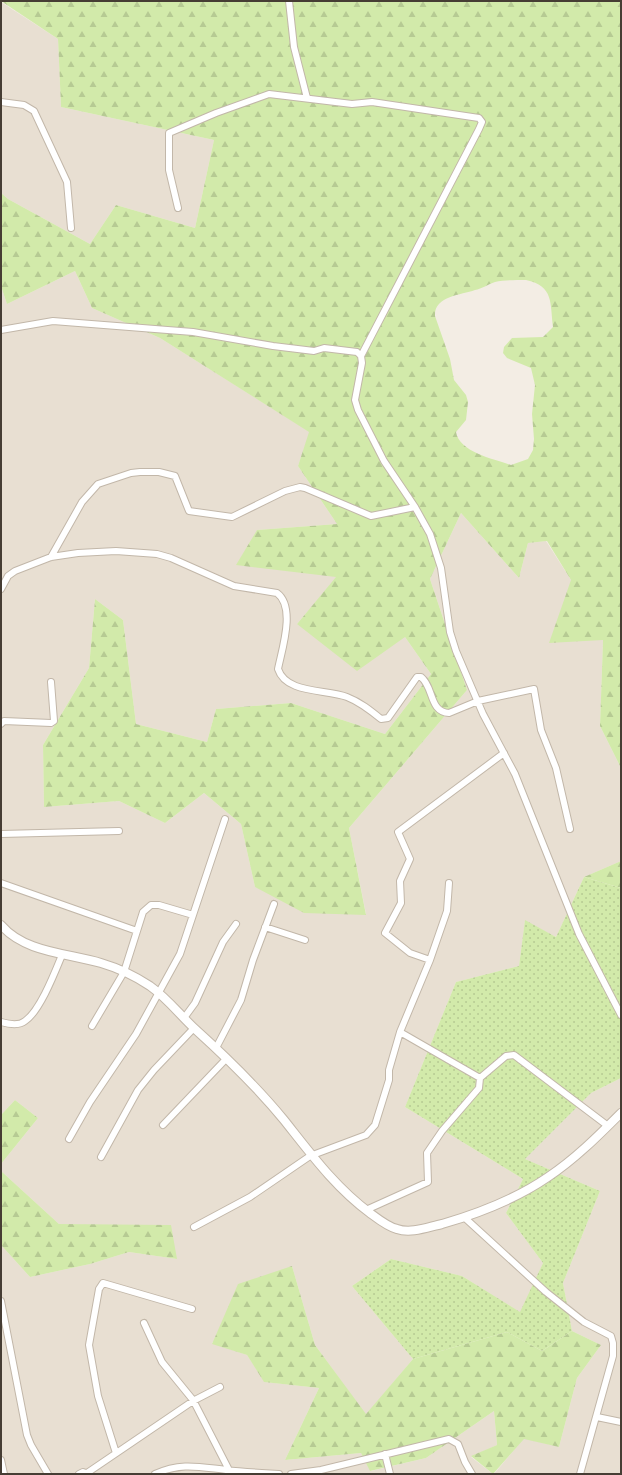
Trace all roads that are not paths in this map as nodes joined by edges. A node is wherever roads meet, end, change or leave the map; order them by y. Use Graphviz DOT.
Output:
graph roads {
  1 [pos="289,1"];
  2 [pos="307,98"];
  3 [pos="1,102"];
  4 [pos="178,208"];
  5 [pos="71,228"];
  6 [pos="1,330"];
  7 [pos="360,356"];
  8 [pos="415,507"];
  9 [pos="51,557"];
  10 [pos="1,589"];
  11 [pos="51,682"];
  12 [pos="478,702"];
  13 [pos="2,721"];
  14 [pos="504,753"];
  15 [pos="225,819"];
  16 [pos="570,829"];
  17 [pos="119,831"];
  18 [pos="1,834"];
  19 [pos="1,883"];
  20 [pos="449,883"];
  21 [pos="274,904"];
  22 [pos="193,915"];
  23 [pos="236,924"];
  24 [pos="1,925"];
  25 [pos="265,927"];
  26 [pos="137,931"];
  27 [pos="305,940"];
  28 [pos="62,955"];
  29 [pos="430,960"];
  30 [pos="124,972"];
  31 [pos="159,994"];
  32 [pos="621,1015"];
  33 [pos="184,1018"];
  34 [pos="1,1022"];
  35 [pos="92,1026"];
  36 [pos="194,1028"];
  37 [pos="400,1032"];
  38 [pos="216,1048"];
  39 [pos="226,1059"];
  40 [pos="480,1078"];
  41 [pos="621,1113"];
  42 [pos="164,1125"];
  43 [pos="608,1126"];
  44 [pos="69,1139"];
  45 [pos="310,1156"];
  46 [pos="101,1158"];
  47 [pos="366,1210"];
  48 [pos="466,1218"];
  49 [pos="194,1227"];
  50 [pos="1,1302"];
  51 [pos="192,1309"];
  52 [pos="144,1322"];
  53 [pos="220,1387"];
  54 [pos="193,1401"];
  55 [pos="597,1417"];
  56 [pos="621,1422"];
  57 [pos="116,1454"];
  58 [pos="385,1454"];
  59 [pos="1,1460"];
  60 [pos="229,1470"];
  61 [pos="88,1473"];
  62 [pos="4,1474"];
  63 [pos="48,1474"];
  64 [pos="79,1474"];
  65 [pos="156,1474"];
  66 [pos="279,1474"];
  67 [pos="291,1474"];
  68 [pos="390,1474"];
  69 [pos="472,1474"];
  70 [pos="580,1474"];
  1 -- 2 [label="street"];
  2 -- 4 [label="street"];
  2 -- 7 [label="street"];
  3 -- 5 [label="street"];
  6 -- 7 [label="street"];
  7 -- 8 [label="street"];
  8 -- 9 [label="street"];
  8 -- 12 [label="street"];
  9 -- 10 [label="street"];
  9 -- 12 [label="street"];
  11 -- 13 [label="street"];
  12 -- 14 [label="street"];
  12 -- 16 [label="street"];
  14 -- 29 [label="street"];
  14 -- 32 [label="street"];
  15 -- 22 [label="street"];
  17 -- 18 [label="street"];
  19 -- 26 [label="street"];
  20 -- 29 [label="street"];
  21 -- 25 [label="street"];
  22 -- 26 [label="street"];
  22 -- 31 [label="street"];
  23 -- 33 [label="street"];
  24 -- 28 [label="street"];
  25 -- 27 [label="street"];
  25 -- 38 [label="street"];
  26 -- 30 [label="street"];
  28 -- 30 [label="street"];
  28 -- 34 [label="street"];
  29 -- 37 [label="street"];
  30 -- 31 [label="street"];
  30 -- 35 [label="street"];
  31 -- 33 [label="street"];
  31 -- 44 [label="street"];
  33 -- 36 [label="street"];
  36 -- 38 [label="street"];
  36 -- 46 [label="street"];
  37 -- 40 [label="street"];
  37 -- 45 [label="street"];
  38 -- 39 [label="street"];
  39 -- 42 [label="street"];
  39 -- 45 [label="street"];
  40 -- 43 [label="street"];
  40 -- 47 [label="street"];
  41 -- 43 [label="street"];
  43 -- 48 [label="street"];
  45 -- 47 [label="street"];
  45 -- 49 [label="street"];
  47 -- 48 [label="street"];
  48 -- 55 [label="street"];
  50 -- 63 [label="street"];
  51 -- 57 [label="street"];
  52 -- 54 [label="street"];
  53 -- 54 [label="street"];
  54 -- 57 [label="street"];
  54 -- 60 [label="street"];
  55 -- 56 [label="street"];
  55 -- 70 [label="street"];
  57 -- 61 [label="street"];
  58 -- 67 [label="street"];
  58 -- 68 [label="street"];
  58 -- 69 [label="street"];
  59 -- 62 [label="street"];
  60 -- 65 [label="street"];
  60 -- 66 [label="street"];
  61 -- 64 [label="street"];
}
